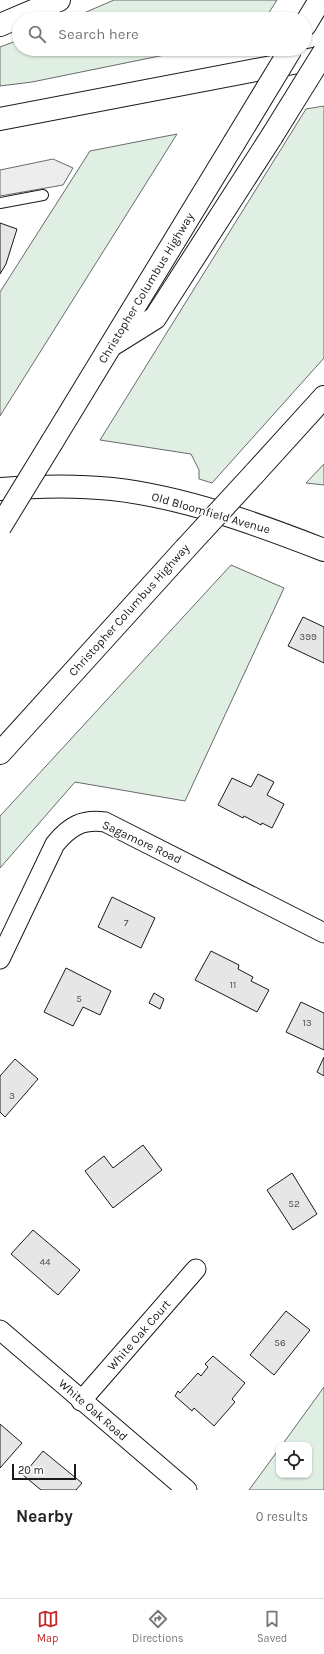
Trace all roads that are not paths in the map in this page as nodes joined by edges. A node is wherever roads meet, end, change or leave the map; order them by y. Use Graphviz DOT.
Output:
graph roads {
  1 [pos="59,0"];
  2 [pos="320,0"];
  3 [pos="31,12"];
  4 [pos="312,13"];
  5 [pos="12,20"];
  6 [pos="0,25"];
  7 [pos="324,52"];
  8 [pos="287,56"];
  9 [pos="324,58"];
  10 [pos="0,119"];
  11 [pos="43,195"];
  12 [pos="0,203"];
  13 [pos="111,346"];
  14 [pos="324,397"];
  15 [pos="0,489"];
  16 [pos="0,527"];
  17 [pos="324,550"];
  18 [pos="0,752"];
  19 [pos="324,933"];
  20 [pos="0,959"];
  21 [pos="196,1269"];
  22 [pos="0,1330"];
  23 [pos="81,1401"];
  24 [pos="187,1490"];
  1 -- 3 [label="main road"];
  2 -- 4 [label="main road"];
  5 -- 6 [label="main road"];
  7 -- 13 [label="main road, bridge"];
  8 -- 13 [label="main road, Christopher Columbus Highway, bridge"];
  9 -- 10 [label="main road"];
  11 -- 12 [label="lane"];
  13 -- 16 [label="main road, Christopher Columbus Highway, bridge"];
  14 -- 18 [label="main road, Christopher Columbus Highway, bridge"];
  15 -- 17 [label="main road, Old Bloomfield Avenue"];
  19 -- 20 [label="street, Sagamore Road"];
  21 -- 23 [label="street, White Oak Court"];
  22 -- 23 [label="street, White Oak Road"];
  23 -- 24 [label="street, White Oak Road"];
}
